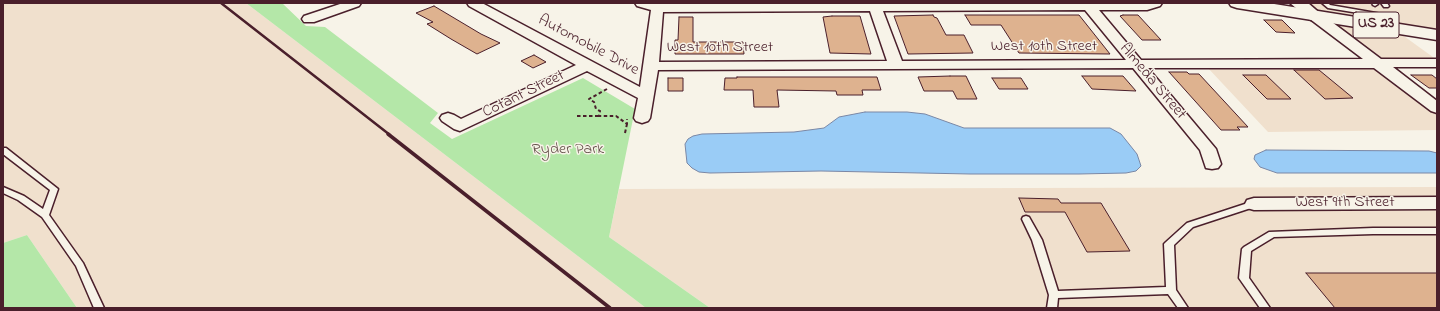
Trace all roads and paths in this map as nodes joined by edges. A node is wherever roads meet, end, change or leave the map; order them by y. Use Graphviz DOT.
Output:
graph roads {
  1 [pos="355,3"];
  2 [pos="473,3"];
  3 [pos="641,3"];
  4 [pos="1156,3"];
  5 [pos="1298,3"];
  6 [pos="1246,4"];
  7 [pos="657,5"];
  8 [pos="874,5"];
  9 [pos="1087,5"];
  10 [pos="1335,6"];
  11 [pos="1377,8"];
  12 [pos="1320,9"];
  13 [pos="1347,12"];
  14 [pos="1390,13"];
  15 [pos="308,18"];
  16 [pos="1437,35"];
  17 [pos="1379,64"];
  18 [pos="1437,64"];
  19 [pos="587,65"];
  20 [pos="896,65"];
  21 [pos="1138,65"];
  22 [pos="650,66"];
  23 [pos="620,83"];
  24 [pos="644,106"];
  25 [pos="1437,108"];
  26 [pos="577,116"];
  27 [pos="599,116"];
  28 [pos="454,122"];
  29 [pos="627,124"];
  30 [pos="625,133"];
  31 [pos="3,150"];
  32 [pos="1212,164"];
  33 [pos="3,190"];
  34 [pos="1437,203"];
  35 [pos="1254,204"];
  36 [pos="45,215"];
  37 [pos="1026,219"];
  38 [pos="1437,231"];
  39 [pos="1171,290"];
  40 [pos="1054,295"];
  41 [pos="99,308"];
  42 [pos="1052,308"];
  43 [pos="1182,308"];
  44 [pos="1265,308"];
  1 -- 15 [label="street"];
  2 -- 19 [label="street, Automobile Drive"];
  3 -- 7 [label="street"];
  4 -- 9 [label="street"];
  5 -- 12 [label="street"];
  6 -- 12 [label="main road, US 23"];
  7 -- 8 [label="street"];
  7 -- 22 [label="street"];
  8 -- 9 [label="street"];
  8 -- 20 [label="street"];
  9 -- 21 [label="street, Almeda Street"];
  10 -- 12 [label="lane"];
  10 -- 13 [label="lane"];
  10 -- 13 [label="lane"];
  11 -- 13 [label="lane"];
  11 -- 14 [label="lane"];
  12 -- 13 [label="main road, US 23"];
  12 -- 17 [label="street"];
  13 -- 14 [label="main road, US 23"];
  14 -- 16 [label="main road, US 23"];
  17 -- 18 [label="street, West 10th Street"];
  17 -- 21 [label="street, West 10th Street"];
  17 -- 25 [label="street"];
  19 -- 23 [label="street, Automobile Drive"];
  19 -- 28 [label="street, Cotant Street"];
  20 -- 21 [label="street, West 10th Street"];
  20 -- 22 [label="street, West 10th Street"];
  21 -- 32 [label="street, Almeda Street"];
  22 -- 24 [label="street"];
  23 -- 24 [label="street, Automobile Drive"];
  23 -- 27 [label="path"];
  24 -- 29 [label="path"];
  26 -- 27 [label="path"];
  27 -- 29 [label="path"];
  29 -- 30 [label="path"];
  31 -- 36 [label="lane"];
  33 -- 36 [label="lane"];
  34 -- 35 [label="street, West 9th Street"];
  35 -- 39 [label="lane"];
  36 -- 41 [label="lane"];
  37 -- 40 [label="lane"];
  38 -- 44 [label="lane"];
  39 -- 40 [label="lane"];
  39 -- 43 [label="lane"];
  40 -- 42 [label="lane"];
}
